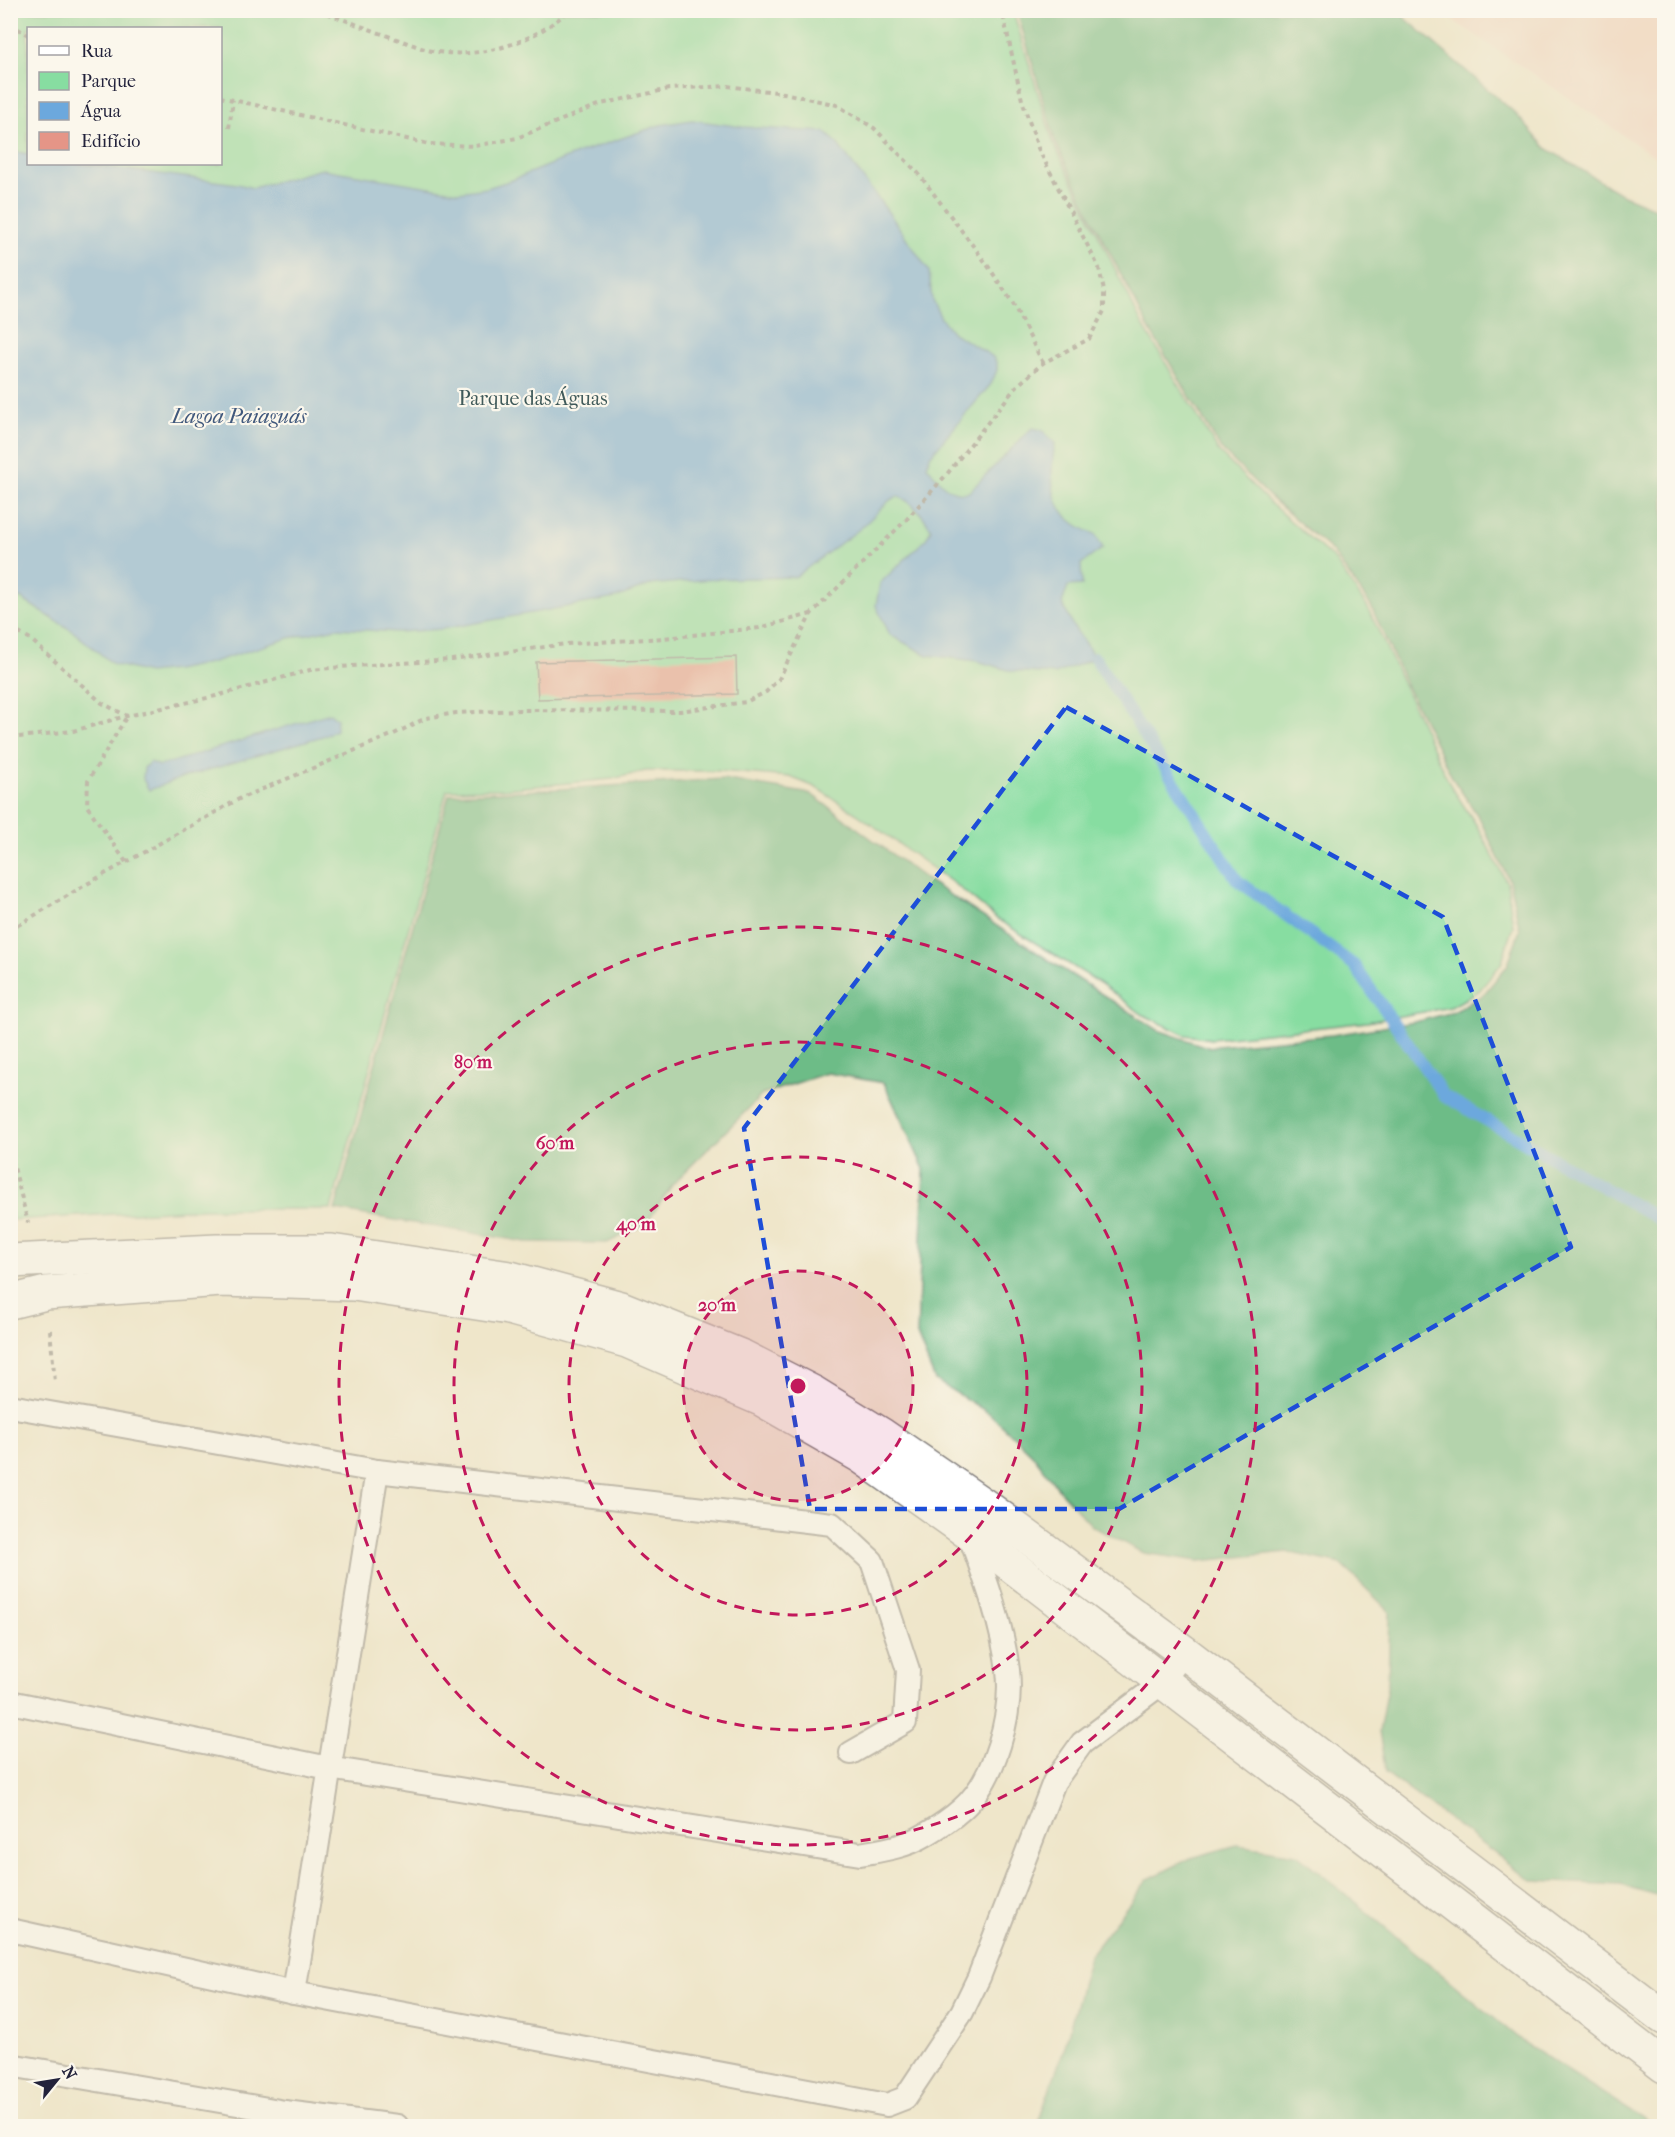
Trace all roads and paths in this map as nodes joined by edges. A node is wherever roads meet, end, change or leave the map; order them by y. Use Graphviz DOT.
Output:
graph roads {
  1 [pos="320,10"];
  2 [pos="569,10"];
  3 [pos="1002,10"];
  4 [pos="10,24"];
  5 [pos="27,34"];
  6 [pos="222,97"];
  7 [pos="233,100"];
  8 [pos="229,128"];
  9 [pos="1043,363"];
  10 [pos="811,614"];
  11 [pos="10,629"];
  12 [pos="127,716"];
  13 [pos="10,738"];
  14 [pos="126,862"];
  15 [pos="10,930"];
  16 [pos="10,1261"];
  17 [pos="46,1293"];
  18 [pos="10,1302"];
  19 [pos="10,1406"];
  20 [pos="58,1415"];
  21 [pos="377,1471"];
  22 [pos="969,1533"];
  23 [pos="1184,1652"];
  24 [pos="1162,1683"];
  25 [pos="10,1702"];
  26 [pos="851,1753"];
  27 [pos="329,1768"];
  28 [pos="10,1930"];
  29 [pos="294,1993"];
  30 [pos="1665,2018"];
  31 [pos="10,2065"];
  32 [pos="1665,2066"];
  33 [pos="397,2127"];
  1 -- 2 [label="path"];
  3 -- 9 [label="path"];
  4 -- 5 [label="path"];
  6 -- 7 [label="path"];
  7 -- 8 [label="path"];
  7 -- 9 [label="path"];
  9 -- 10 [label="path"];
  10 -- 12 [label="path"];
  10 -- 14 [label="path"];
  11 -- 12 [label="path"];
  12 -- 13 [label="path"];
  12 -- 14 [label="path"];
  14 -- 15 [label="path"];
  16 -- 23 [label="street"];
  17 -- 18 [label="street"];
  17 -- 20 [label="path"];
  17 -- 22 [label="street"];
  19 -- 20 [label="lane"];
  20 -- 21 [label="lane"];
  21 -- 26 [label="lane"];
  21 -- 27 [label="lane"];
  22 -- 24 [label="street"];
  22 -- 27 [label="lane"];
  23 -- 24 [label="lane"];
  23 -- 30 [label="street"];
  24 -- 29 [label="lane"];
  24 -- 32 [label="street"];
  25 -- 27 [label="lane"];
  27 -- 29 [label="lane"];
  28 -- 29 [label="lane"];
  31 -- 33 [label="lane"];
}
